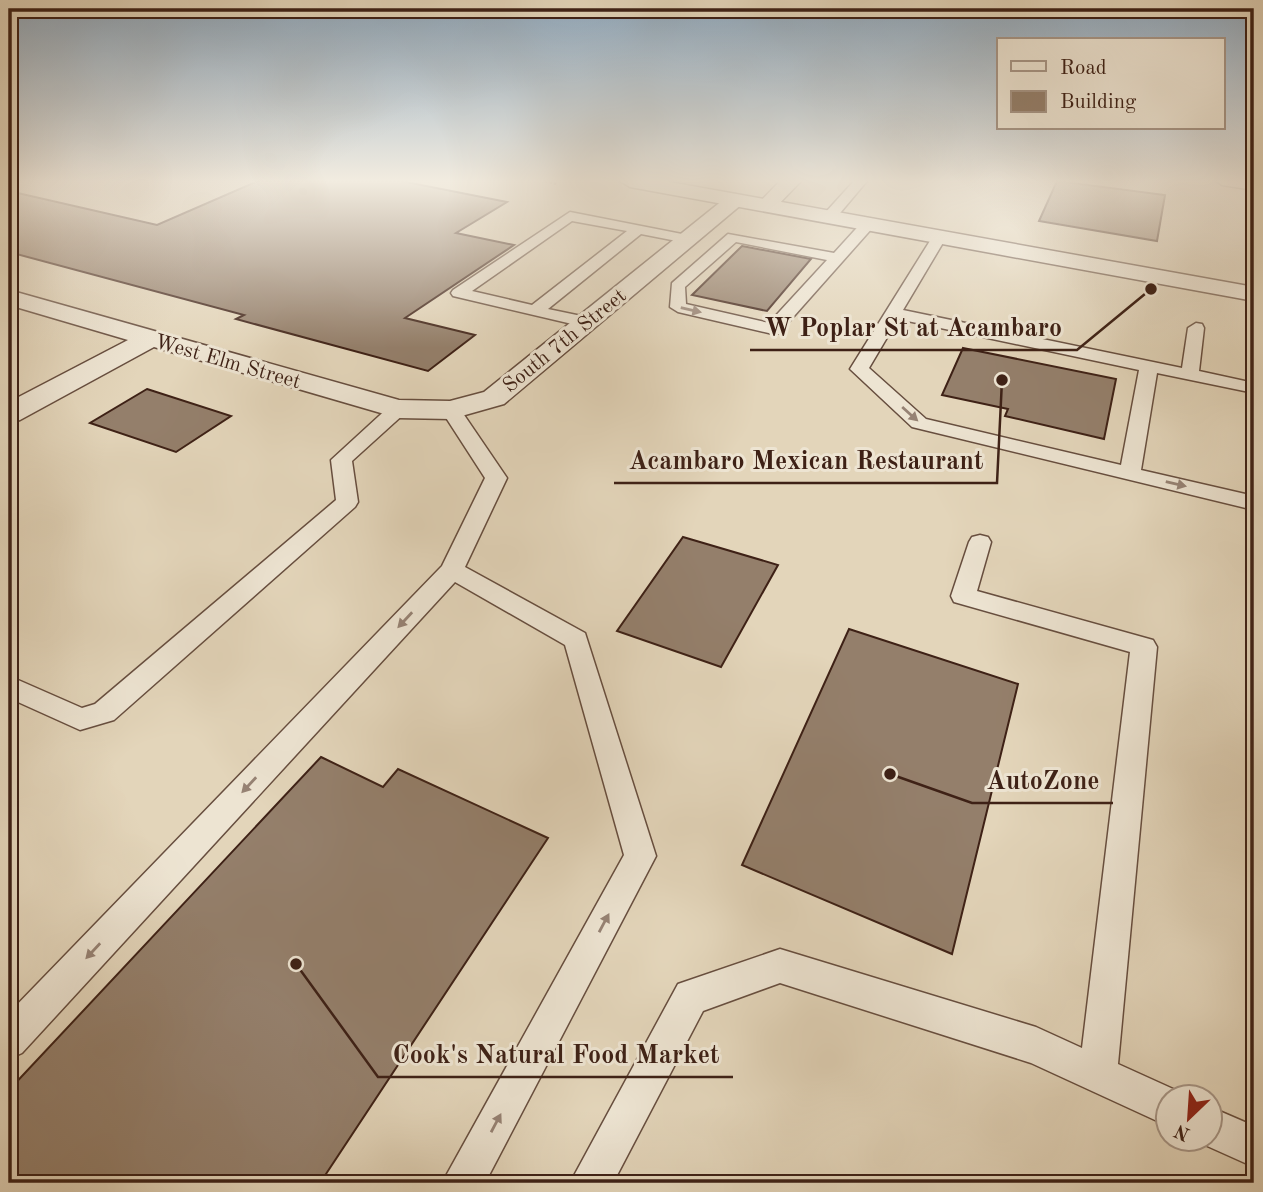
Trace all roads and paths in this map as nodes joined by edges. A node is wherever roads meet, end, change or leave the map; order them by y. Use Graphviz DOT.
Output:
graph roads {
  1 [pos="940,236"];
  2 [pos="540,237"];
  3 [pos="629,237"];
  4 [pos="676,237"];
  5 [pos="690,237"];
  6 [pos="857,237"];
  7 [pos="943,237"];
  8 [pos="687,239"];
  9 [pos="839,258"];
  10 [pos="1254,294"];
  11 [pos="9,297"];
  12 [pos="535,311"];
  13 [pos="893,313"];
  14 [pos="585,323"];
  15 [pos="1196,328"];
  16 [pos="149,339"];
  17 [pos="1149,366"];
  18 [pos="1190,375"];
  19 [pos="1254,388"];
  20 [pos="397,409"];
  21 [pos="450,410"];
  22 [pos="9,414"];
  23 [pos="1130,473"];
  24 [pos="1254,503"];
  25 [pos="980,542"];
  26 [pos="452,570"];
  27 [pos="9,686"];
  28 [pos="9,1040"];
  29 [pos="1098,1075"];
  30 [pos="1154,1101"];
  31 [pos="1224,1133"];
  32 [pos="1254,1147"];
  33 [pos="463,1183"];
  34 [pos="591,1183"];
  1 -- 13 [label="lane"];
  2 -- 12 [label="lane"];
  3 -- 12 [label="lane"];
  4 -- 8 [label="lane"];
  5 -- 8 [label="street, South 7th Street"];
  6 -- 9 [label="lane"];
  7 -- 10 [label="street"];
  8 -- 14 [label="street, South 7th Street"];
  9 -- 9 [label="lane, one-way"];
  11 -- 16 [label="street, West Elm Street"];
  12 -- 14 [label="lane"];
  13 -- 17 [label="lane"];
  13 -- 23 [label="lane, one-way"];
  14 -- 21 [label="street, South 7th Street"];
  15 -- 18 [label="lane"];
  16 -- 20 [label="street, West Elm Street"];
  16 -- 22 [label="street"];
  17 -- 18 [label="lane"];
  17 -- 23 [label="lane"];
  18 -- 19 [label="lane"];
  20 -- 21 [label="street, West Elm Street"];
  20 -- 27 [label="lane"];
  21 -- 26 [label="lane"];
  23 -- 24 [label="lane, one-way"];
  25 -- 29 [label="lane"];
  26 -- 28 [label="lane, one-way"];
  33 -- 26 [label="lane, one-way"];
  29 -- 30 [label="lane"];
  29 -- 34 [label="lane"];
  31 -- 32 [label="lane"];
}
